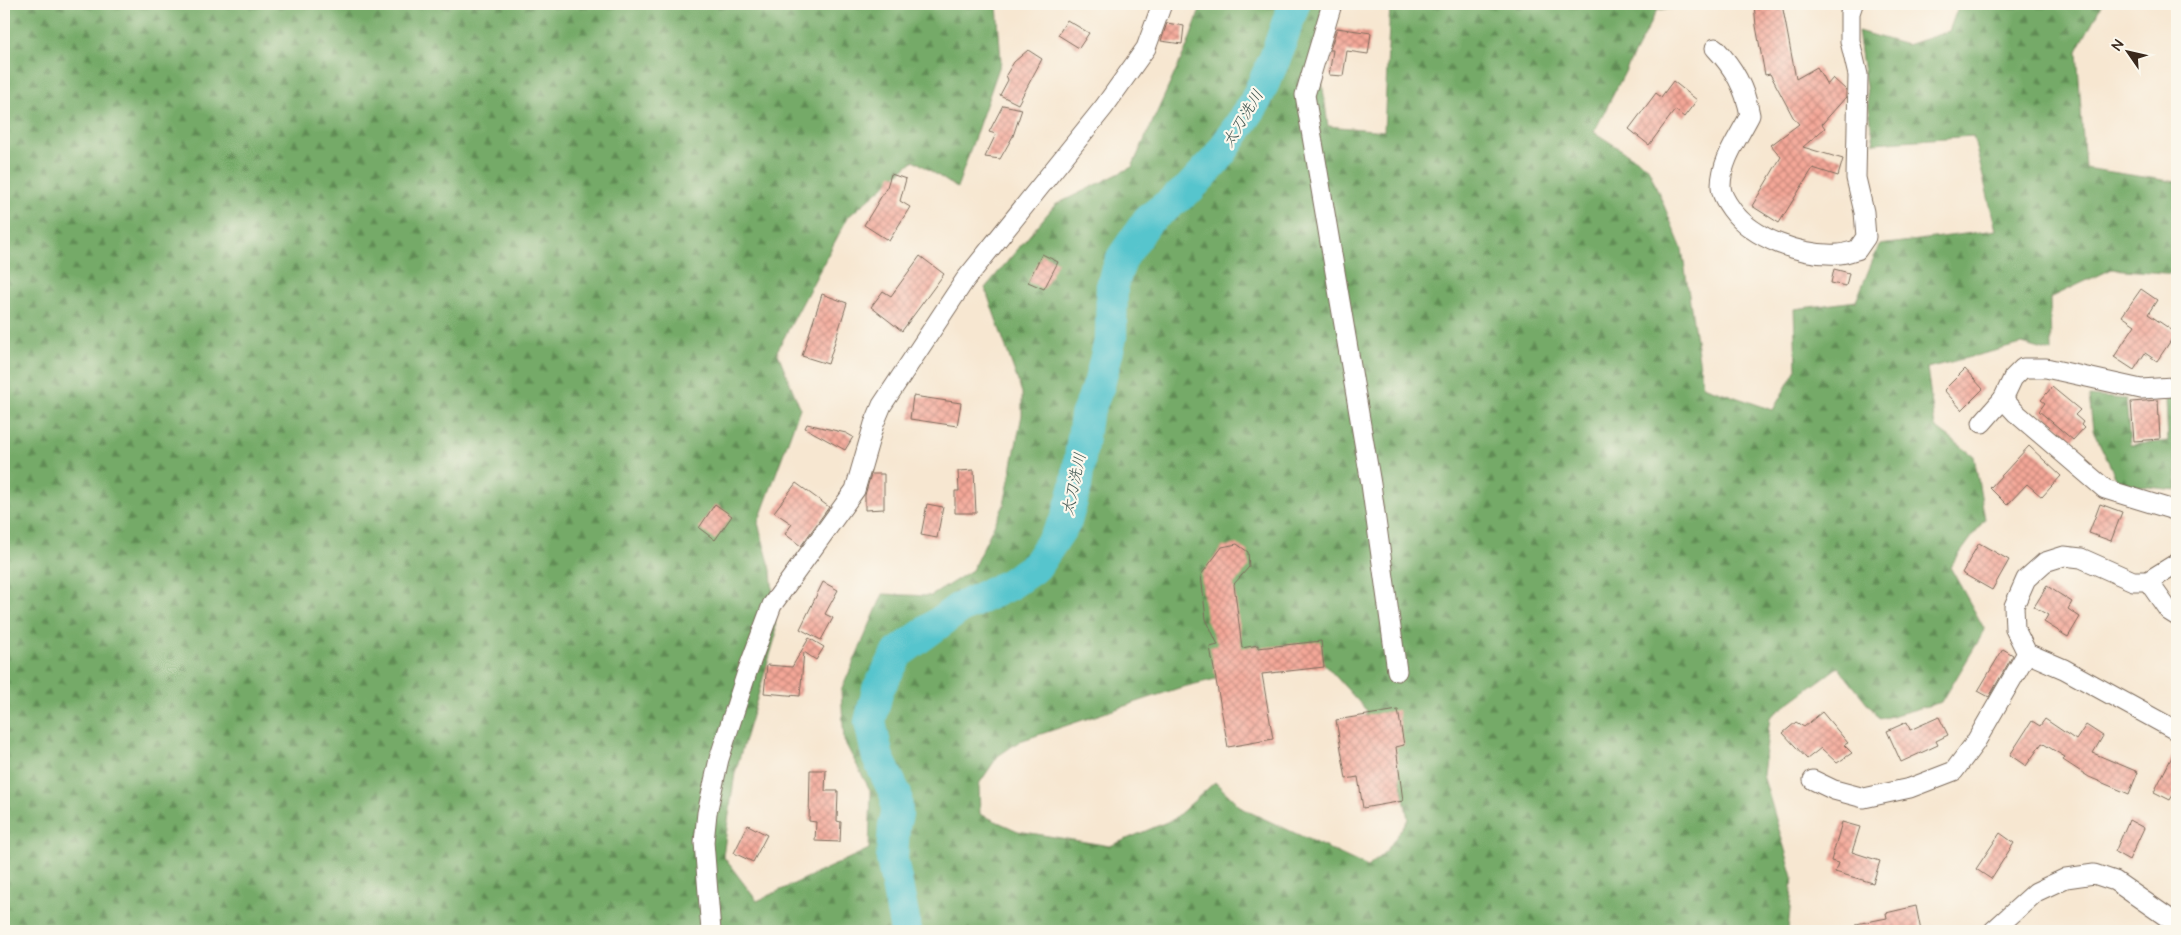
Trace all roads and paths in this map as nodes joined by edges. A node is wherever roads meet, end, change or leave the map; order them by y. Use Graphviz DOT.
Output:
graph roads {
  1 [pos="1162,4"];
  2 [pos="1332,4"];
  3 [pos="1853,4"];
  4 [pos="1715,48"];
  5 [pos="2177,385"];
  6 [pos="2002,399"];
  7 [pos="1982,423"];
  8 [pos="2177,511"];
  9 [pos="2177,563"];
  10 [pos="2148,581"];
  11 [pos="2177,616"];
  12 [pos="2027,653"];
  13 [pos="1397,672"];
  14 [pos="2177,731"];
  15 [pos="1813,780"];
  16 [pos="2177,924"];
  17 [pos="711,931"];
  18 [pos="1993,931"];
  1 -- 17 [label="street"];
  2 -- 13 [label="street"];
  3 -- 4 [label="street"];
  5 -- 6 [label="street"];
  6 -- 7 [label="street"];
  6 -- 8 [label="street"];
  9 -- 10 [label="street"];
  10 -- 11 [label="street"];
  10 -- 12 [label="street"];
  12 -- 14 [label="street"];
  12 -- 15 [label="street"];
  16 -- 18 [label="street"];
}
